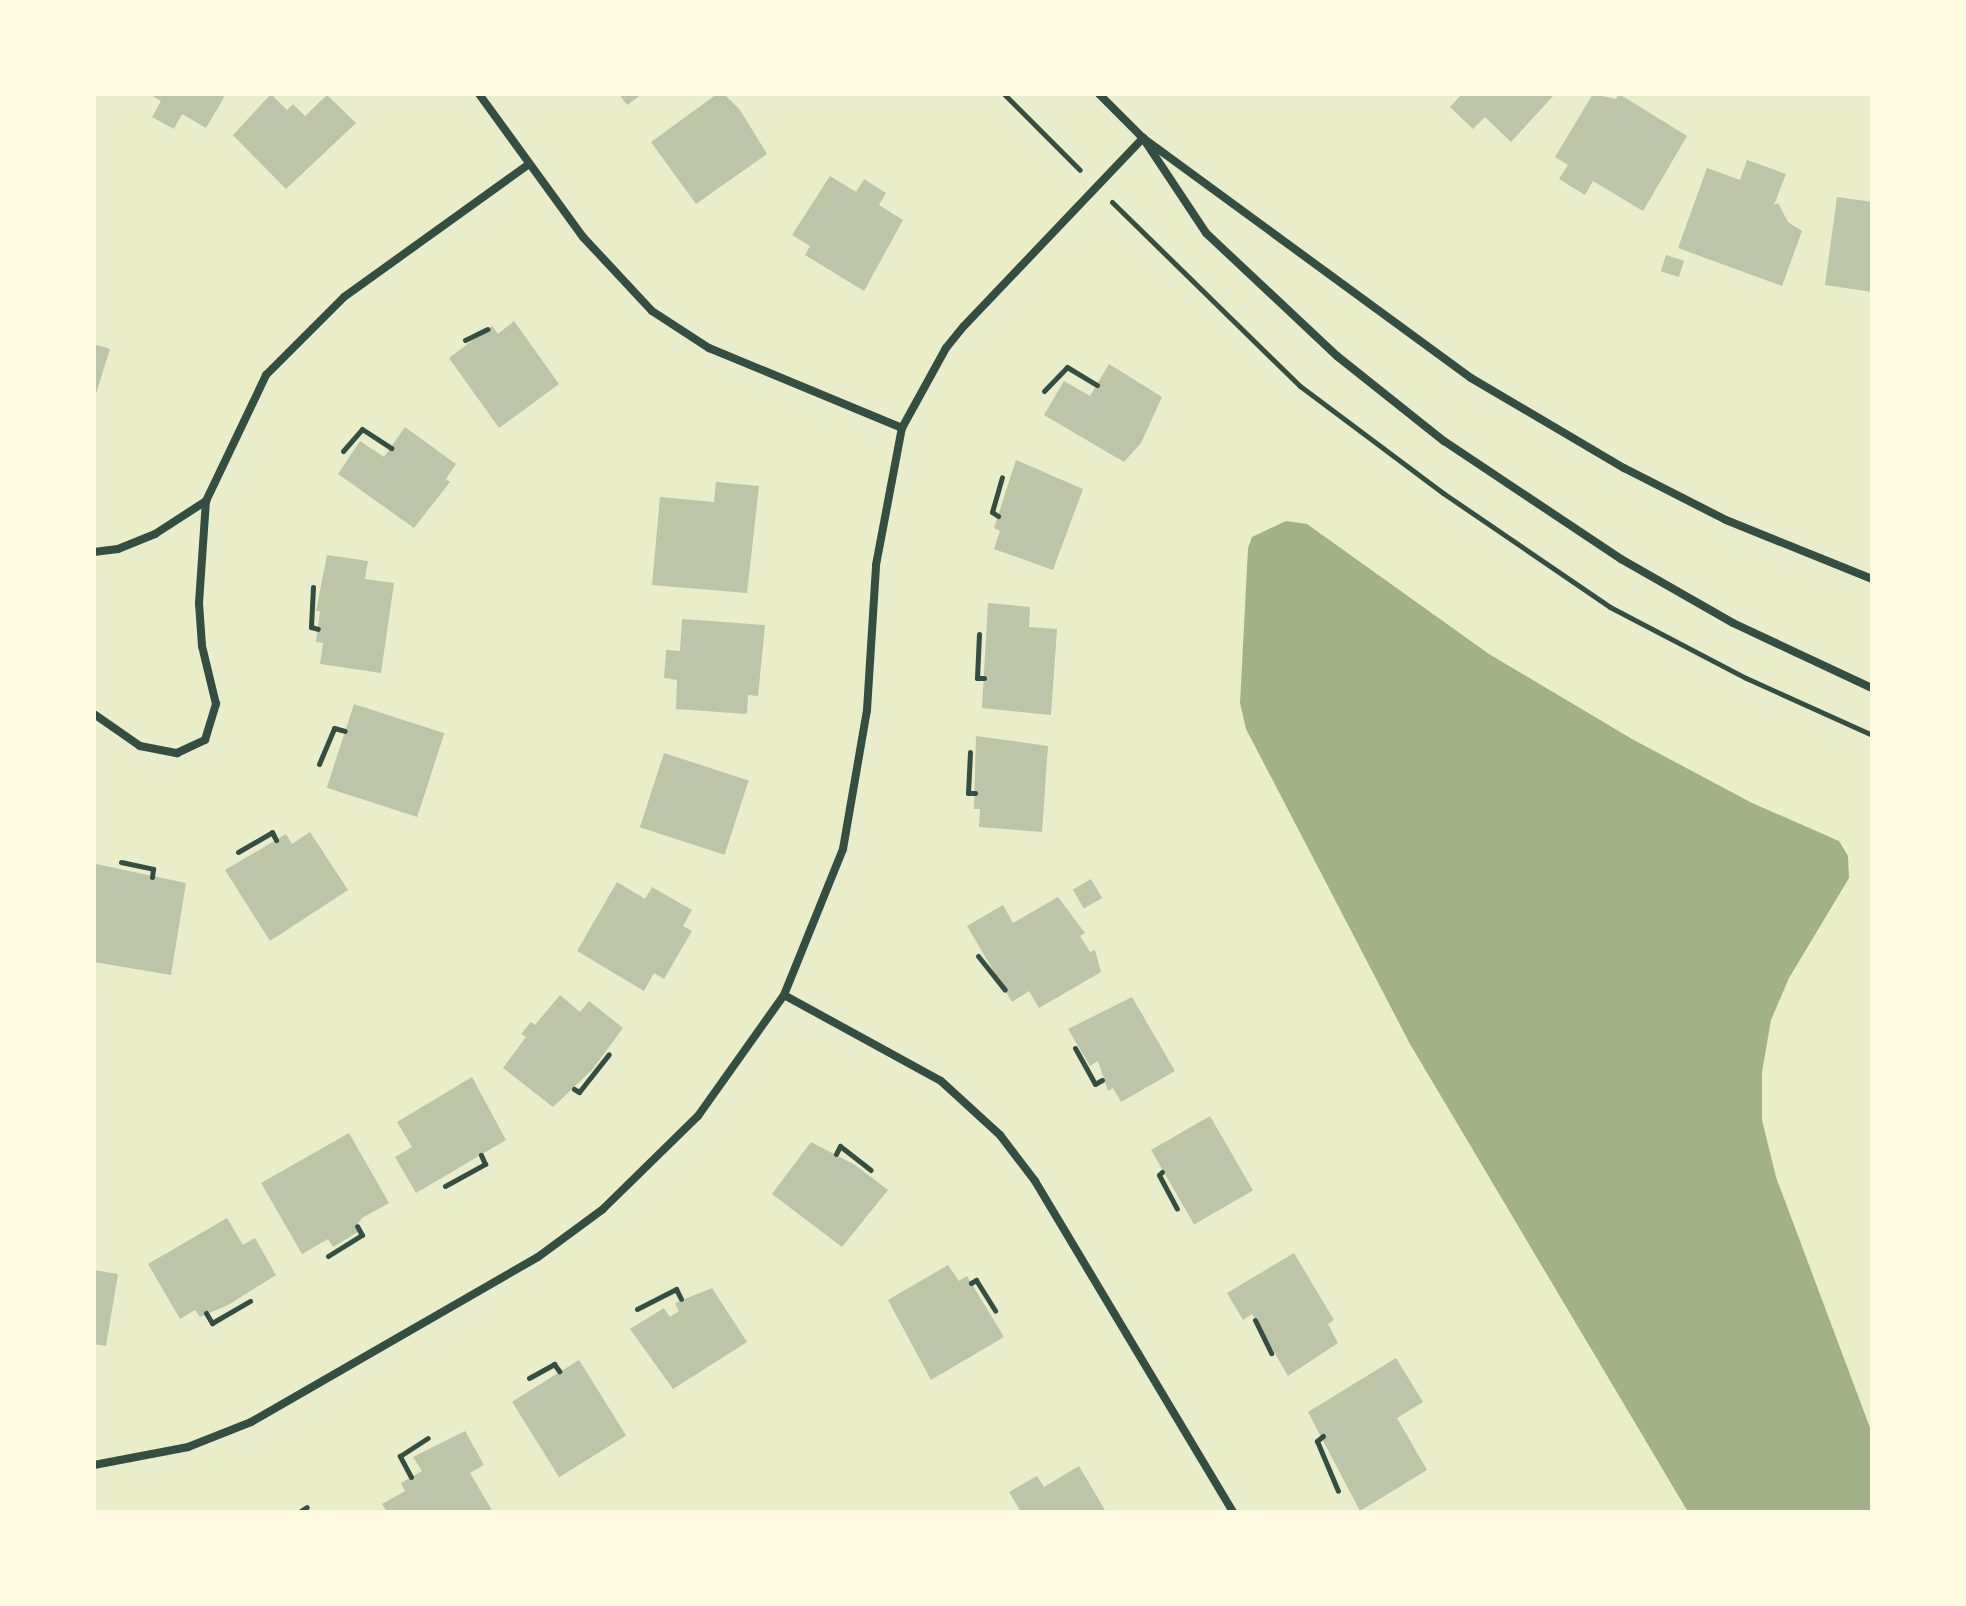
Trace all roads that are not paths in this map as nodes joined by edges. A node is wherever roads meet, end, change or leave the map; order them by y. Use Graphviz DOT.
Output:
graph roads {
  1 [pos="479,94"];
  2 [pos="1099,94"];
  3 [pos="1143,138"];
  4 [pos="529,164"];
  5 [pos="902,428"];
  6 [pos="206,501"];
  7 [pos="94,552"];
  8 [pos="1872,579"];
  9 [pos="1872,688"];
  10 [pos="94,714"];
  11 [pos="784,995"];
  12 [pos="94,1465"];
  13 [pos="1233,1512"];
  1 -- 4 [label="street"];
  2 -- 3 [label="street"];
  3 -- 5 [label="street"];
  3 -- 8 [label="street"];
  3 -- 9 [label="street"];
  4 -- 5 [label="street"];
  4 -- 6 [label="street"];
  5 -- 11 [label="street"];
  6 -- 7 [label="street"];
  6 -- 10 [label="street"];
  11 -- 12 [label="street"];
  11 -- 13 [label="street"];
}
